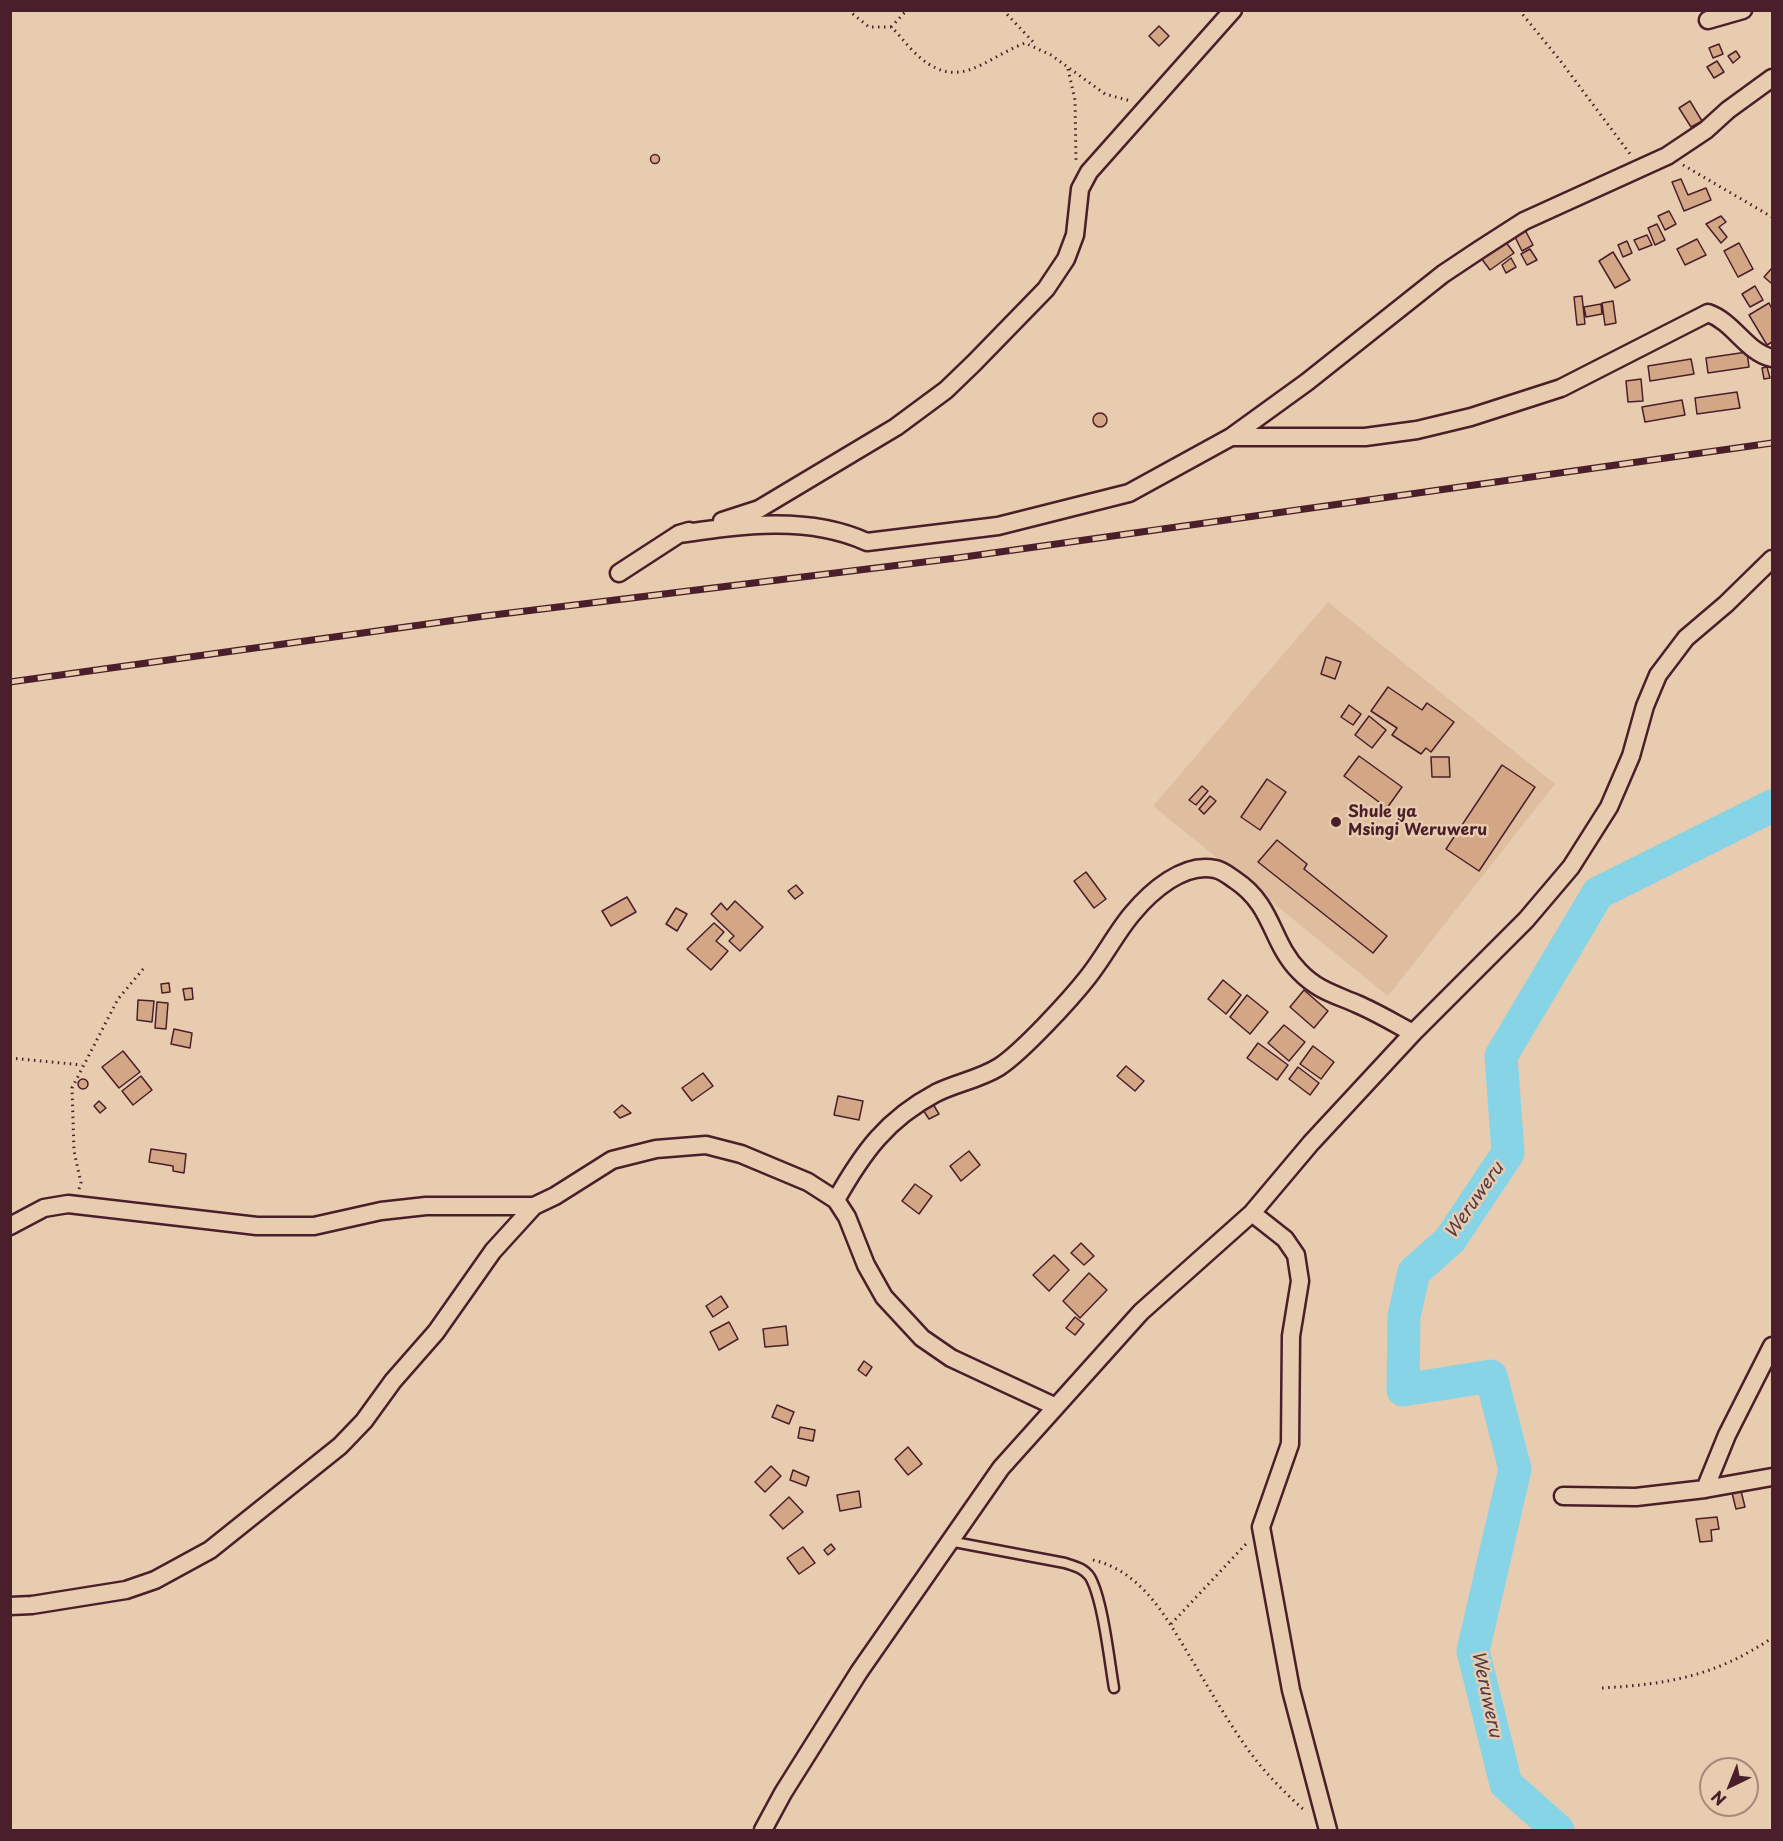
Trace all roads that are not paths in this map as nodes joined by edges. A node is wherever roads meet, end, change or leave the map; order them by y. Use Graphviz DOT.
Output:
graph roads {
  1 [pos="1233,10"];
  2 [pos="1743,10"];
  3 [pos="1708,20"];
  4 [pos="1773,78"];
  5 [pos="1773,358"];
  6 [pos="1231,437"];
  7 [pos="679,534"];
  8 [pos="1773,559"];
  9 [pos="620,573"];
  10 [pos="1413,1033"];
  11 [pos="836,1200"];
  12 [pos="534,1206"];
  13 [pos="1252,1212"];
  14 [pos="10,1226"];
  15 [pos="1773,1346"];
  16 [pos="1054,1406"];
  17 [pos="1773,1477"];
  18 [pos="1705,1489"];
  19 [pos="1563,1496"];
  20 [pos="948,1541"];
  21 [pos="10,1606"];
  22 [pos="1114,1688"];
  23 [pos="763,1830"];
  24 [pos="1328,1830"];
  1 -- 7 [label="street"];
  2 -- 3 [label="street"];
  4 -- 6 [label="street"];
  5 -- 6 [label="street"];
  6 -- 7 [label="street"];
  7 -- 9 [label="street"];
  8 -- 10 [label="street"];
  10 -- 11 [label="street"];
  10 -- 13 [label="street"];
  11 -- 12 [label="street"];
  11 -- 16 [label="street"];
  12 -- 14 [label="street"];
  12 -- 21 [label="street"];
  13 -- 16 [label="street"];
  13 -- 24 [label="street"];
  15 -- 18 [label="street"];
  16 -- 20 [label="street"];
  17 -- 18 [label="street"];
  18 -- 19 [label="street"];
  20 -- 22 [label="lane"];
  20 -- 23 [label="street"];
}
